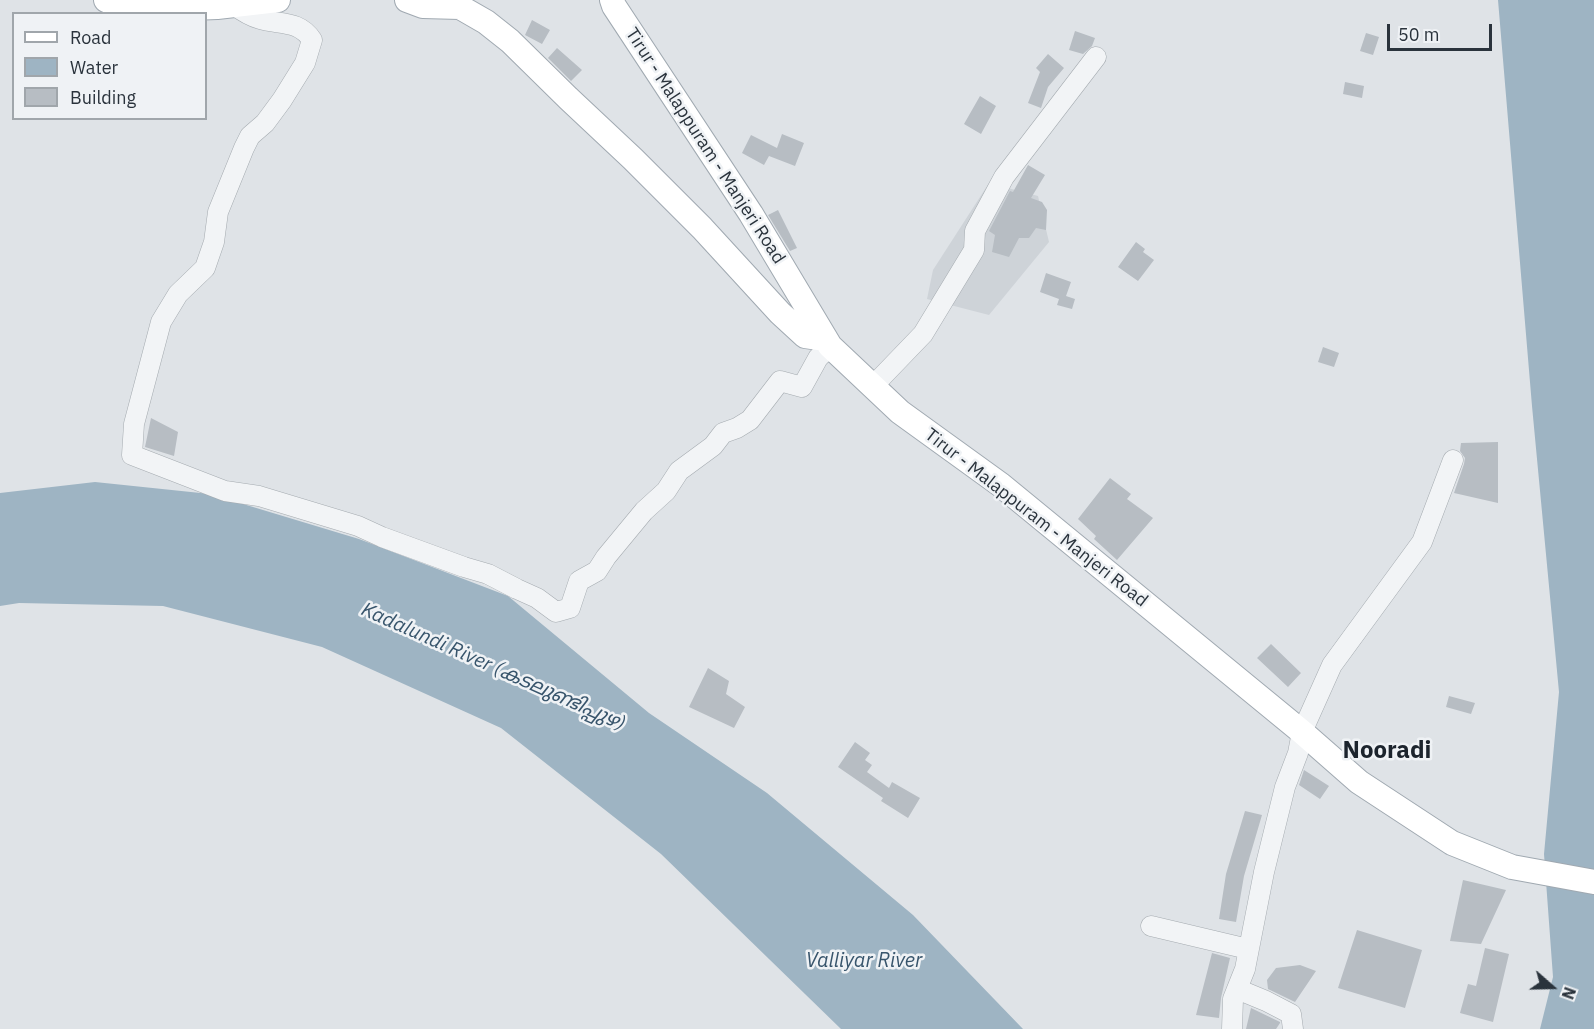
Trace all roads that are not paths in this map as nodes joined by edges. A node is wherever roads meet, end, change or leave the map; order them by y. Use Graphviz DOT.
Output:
graph roads {
  1 [pos="106,0"];
  2 [pos="278,0"];
  3 [pos="407,0"];
  4 [pos="612,0"];
  5 [pos="234,5"];
  6 [pos="1096,57"];
  7 [pos="828,342"];
  8 [pos="873,386"];
  9 [pos="1453,460"];
  10 [pos="1302,732"];
  11 [pos="1594,882"];
  12 [pos="1151,927"];
  13 [pos="1248,949"];
  14 [pos="1237,989"];
  15 [pos="1232,1029"];
  16 [pos="1293,1029"];
  1 -- 5 [label="main road"];
  2 -- 5 [label="main road"];
  3 -- 7 [label="main road"];
  4 -- 7 [label="main road, Tirur - Malappuram - Manjeri Road"];
  5 -- 7 [label="street"];
  6 -- 8 [label="street"];
  7 -- 8 [label="main road, Tirur - Malappuram - Manjeri Road"];
  8 -- 10 [label="main road, Tirur - Malappuram - Manjeri Road"];
  9 -- 10 [label="street"];
  10 -- 11 [label="main road, Tirur - Malappuram - Manjeri Road"];
  10 -- 13 [label="street"];
  12 -- 13 [label="street"];
  13 -- 14 [label="street"];
  14 -- 15 [label="street"];
  14 -- 16 [label="street"];
}
